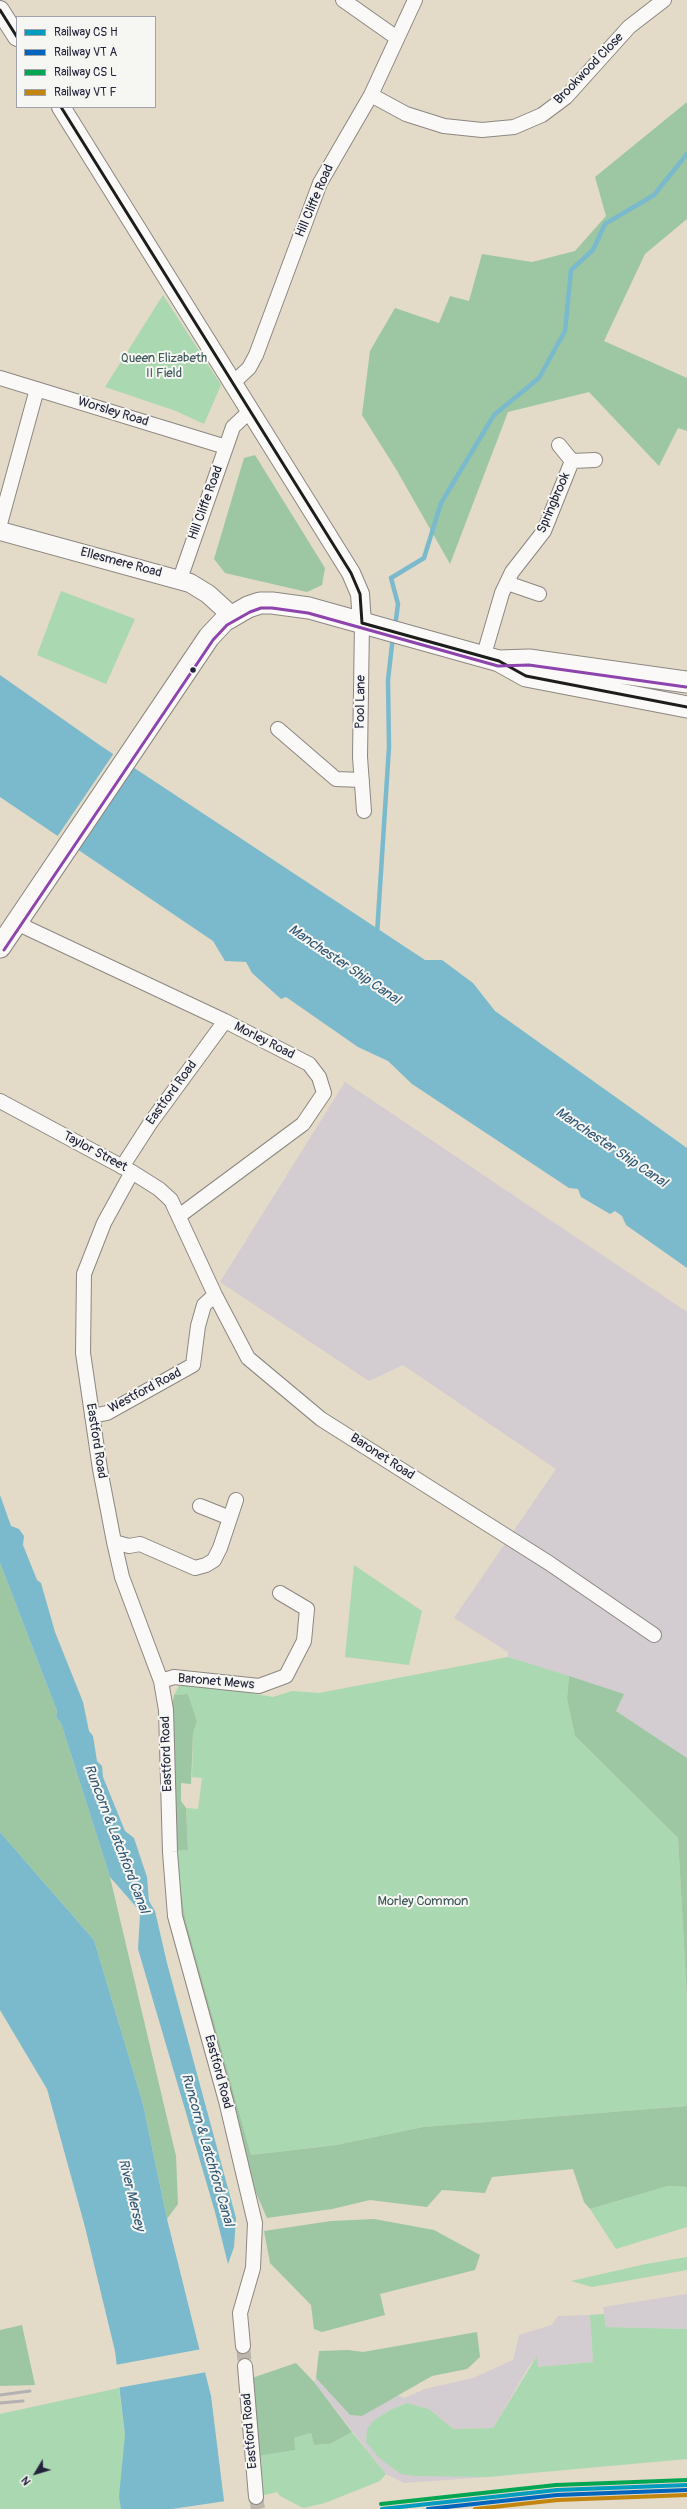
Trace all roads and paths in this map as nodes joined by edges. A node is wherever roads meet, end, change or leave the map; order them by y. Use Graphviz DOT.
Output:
graph roads {
  1 [pos="343,0"];
  2 [pos="415,0"];
  3 [pos="664,0"];
  4 [pos="0,10"];
  5 [pos="16,35"];
  6 [pos="397,38"];
  7 [pos="371,96"];
  8 [pos="62,108"];
  9 [pos="0,378"];
  10 [pos="233,383"];
  11 [pos="37,389"];
  12 [pos="250,411"];
  13 [pos="559,445"];
  14 [pos="226,447"];
  15 [pos="595,460"];
  16 [pos="572,461"];
  17 [pos="0,524"];
  18 [pos="0,531"];
  19 [pos="180,579"];
  20 [pos="507,583"];
  21 [pos="539,594"];
  22 [pos="231,615"];
  23 [pos="368,625"];
  24 [pos="491,659"];
  25 [pos="687,682"];
  26 [pos="687,707"];
  27 [pos="278,729"];
  28 [pos="362,780"];
  29 [pos="364,811"];
  30 [pos="17,920"];
  31 [pos="0,947"];
  32 [pos="225,1021"];
  33 [pos="0,1101"];
  34 [pos="127,1170"];
  35 [pos="179,1216"];
  36 [pos="215,1295"];
  37 [pos="92,1416"];
  38 [pos="236,1500"];
  39 [pos="200,1506"];
  40 [pos="230,1518"];
  41 [pos="114,1542"];
  42 [pos="280,1593"];
  43 [pos="654,1635"];
  44 [pos="161,1681"];
  45 [pos="243,2346"];
  46 [pos="245,2366"];
  47 [pos="256,2497"];
  1 -- 6 [label="street"];
  2 -- 6 [label="street, Hill Cliffe Road"];
  3 -- 7 [label="street, Brookwood Close"];
  4 -- 5 [label="main road"];
  6 -- 7 [label="street, Hill Cliffe Road"];
  7 -- 10 [label="street, Hill Cliffe Road"];
  8 -- 10 [label="main road"];
  9 -- 11 [label="street, Worsley Road"];
  10 -- 12 [label="main road"];
  11 -- 14 [label="street, Worsley Road"];
  11 -- 17 [label="street"];
  12 -- 14 [label="street, Hill Cliffe Road"];
  12 -- 23 [label="main road"];
  13 -- 16 [label="street, Springbrook"];
  14 -- 19 [label="street, Hill Cliffe Road"];
  15 -- 16 [label="street, Springbrook"];
  16 -- 20 [label="street, Springbrook"];
  18 -- 19 [label="main road, Ellesmere Road"];
  19 -- 22 [label="main road, Ellesmere Road"];
  20 -- 21 [label="street"];
  20 -- 24 [label="street, Springbrook"];
  22 -- 23 [label="highway"];
  22 -- 30 [label="highway"];
  23 -- 24 [label="highway"];
  23 -- 28 [label="street, Pool Lane"];
  24 -- 25 [label="highway"];
  24 -- 26 [label="highway"];
  27 -- 28 [label="street"];
  28 -- 29 [label="street, Pool Lane"];
  30 -- 31 [label="highway"];
  30 -- 32 [label="street, Morley Road"];
  32 -- 34 [label="street, Eastford Road"];
  32 -- 35 [label="street, Morley Road"];
  33 -- 34 [label="street, Taylor Street"];
  34 -- 35 [label="street, Taylor Street"];
  34 -- 37 [label="street, Eastford Road"];
  35 -- 36 [label="street, Baronet Road"];
  36 -- 37 [label="street, Westford Road"];
  36 -- 43 [label="street, Baronet Road"];
  37 -- 41 [label="street, Eastford Road"];
  38 -- 40 [label="street"];
  39 -- 40 [label="street"];
  40 -- 41 [label="street"];
  41 -- 44 [label="street, Eastford Road"];
  42 -- 44 [label="street, Baronet Mews"];
  44 -- 45 [label="street, Eastford Road"];
  46 -- 47 [label="street, Eastford Road"];
}
